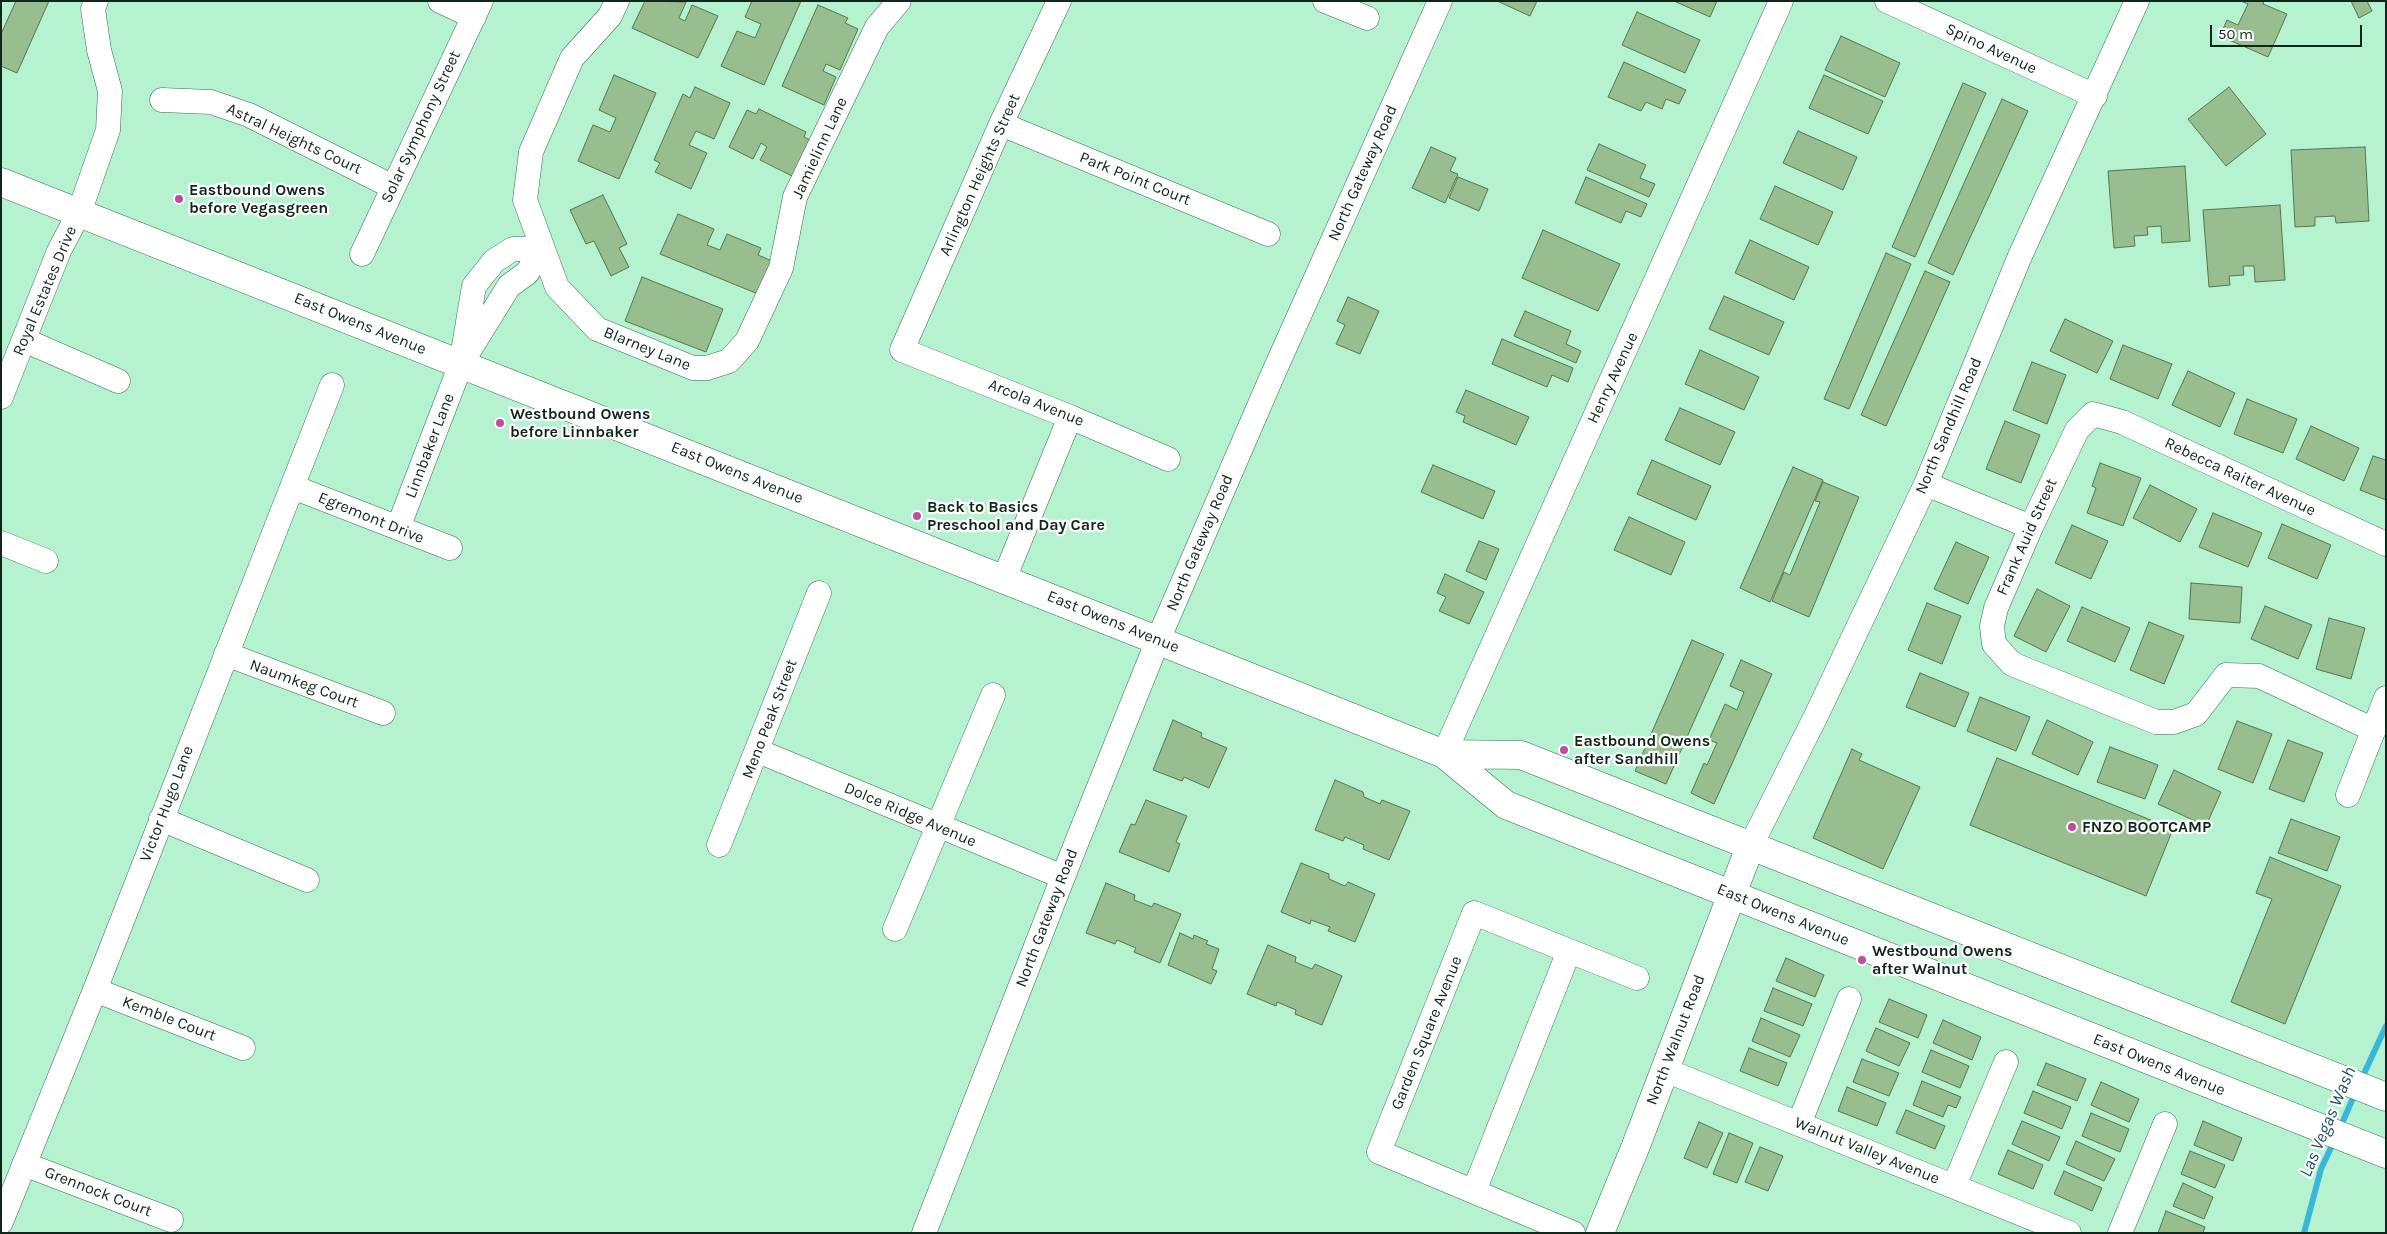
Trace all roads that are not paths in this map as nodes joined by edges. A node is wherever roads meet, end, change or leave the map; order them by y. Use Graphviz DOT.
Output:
graph roads {
  1 [pos="96,1"];
  2 [pos="440,1"];
  3 [pos="617,1"];
  4 [pos="899,1"];
  5 [pos="1059,1"];
  6 [pos="1325,1"];
  7 [pos="1440,1"];
  8 [pos="1781,1"];
  9 [pos="1887,1"];
  10 [pos="2137,1"];
  11 [pos="478,9"];
  12 [pos="1367,18"];
  13 [pos="2095,96"];
  14 [pos="162,100"];
  15 [pos="1001,124"];
  16 [pos="1,182"];
  17 [pos="393,186"];
  18 [pos="79,213"];
  19 [pos="1268,234"];
  20 [pos="542,249"];
  21 [pos="362,254"];
  22 [pos="24,340"];
  23 [pos="902,350"];
  24 [pos="461,364"];
  25 [pos="707,368"];
  26 [pos="118,381"];
  27 [pos="332,385"];
  28 [pos="1,397"];
  29 [pos="2093,414"];
  30 [pos="1070,417"];
  31 [pos="1168,459"];
  32 [pos="1926,484"];
  33 [pos="293,487"];
  34 [pos="2031,527"];
  35 [pos="398,528"];
  36 [pos="1,543"];
  37 [pos="2386,544"];
  38 [pos="450,548"];
  39 [pos="46,561"];
  40 [pos="1004,579"];
  41 [pos="819,593"];
  42 [pos="1158,640"];
  43 [pos="226,654"];
  44 [pos="993,696"];
  45 [pos="2386,698"];
  46 [pos="383,713"];
  47 [pos="2374,730"];
  48 [pos="758,751"];
  49 [pos="1444,754"];
  50 [pos="2348,795"];
  51 [pos="161,819"];
  52 [pos="939,827"];
  53 [pos="719,845"];
  54 [pos="1750,847"];
  55 [pos="1063,877"];
  56 [pos="307,880"];
  57 [pos="1732,895"];
  58 [pos="895,929"];
  59 [pos="1569,951"];
  60 [pos="1637,978"];
  61 [pos="95,990"];
  62 [pos="1849,999"];
  63 [pos="243,1048"];
  64 [pos="2006,1062"];
  65 [pos="1665,1070"];
  66 [pos="2386,1097"];
  67 [pos="1799,1124"];
  68 [pos="2165,1124"];
  69 [pos="2386,1154"];
  70 [pos="24,1164"];
  71 [pos="1954,1186"];
  72 [pos="1474,1191"];
  73 [pos="172,1220"];
  74 [pos="1,1222"];
  75 [pos="924,1233"];
  76 [pos="1573,1233"];
  77 [pos="1600,1233"];
  78 [pos="2069,1233"];
  79 [pos="2120,1233"];
  1 -- 18 [label="street, Royal Estates Drive"];
  2 -- 11 [label="street"];
  3 -- 20 [label="street"];
  4 -- 25 [label="street, Jamielinn Lane"];
  5 -- 15 [label="street, Arlington Heights Street"];
  6 -- 12 [label="street"];
  7 -- 42 [label="street, North Gateway Road"];
  8 -- 49 [label="street, Henry Avenue"];
  9 -- 13 [label="street, Spino Avenue"];
  10 -- 13 [label="street, North Sandhill Road"];
  11 -- 17 [label="street, Solar Symphony Street"];
  13 -- 32 [label="street, North Sandhill Road"];
  14 -- 17 [label="street, Astral Heights Court"];
  15 -- 19 [label="street, Park Point Court"];
  15 -- 23 [label="street, Arlington Heights Street"];
  16 -- 18 [label="main road, East Owens Avenue"];
  17 -- 21 [label="street, Solar Symphony Street"];
  18 -- 22 [label="street, Royal Estates Drive"];
  18 -- 24 [label="main road, East Owens Avenue"];
  20 -- 24 [label="street, Linnbaker Lane"];
  20 -- 25 [label="street, Blarney Lane"];
  22 -- 26 [label="street"];
  22 -- 28 [label="street, Royal Estates Drive"];
  23 -- 30 [label="street, Arcola Avenue"];
  24 -- 35 [label="street, Linnbaker Lane"];
  24 -- 40 [label="main road, East Owens Avenue"];
  27 -- 33 [label="street, Victor Hugo Lane"];
  29 -- 34 [label="street, Frank Auid Street"];
  29 -- 37 [label="street, Rebecca Raiter Avenue"];
  30 -- 31 [label="street, Arcola Avenue"];
  30 -- 40 [label="street"];
  32 -- 34 [label="street"];
  32 -- 54 [label="street, North Sandhill Road"];
  33 -- 35 [label="street, Egremont Drive"];
  33 -- 43 [label="street, Victor Hugo Lane"];
  34 -- 47 [label="street, Frank Auid Street"];
  35 -- 38 [label="street, Egremont Drive"];
  36 -- 39 [label="street"];
  40 -- 42 [label="main road, East Owens Avenue"];
  41 -- 48 [label="street, Meno Peak Street"];
  42 -- 49 [label="main road, East Owens Avenue"];
  42 -- 55 [label="street, North Gateway Road"];
  43 -- 46 [label="street, Naumkeg Court"];
  43 -- 51 [label="street, Victor Hugo Lane"];
  44 -- 52 [label="street"];
  45 -- 47 [label="street"];
  47 -- 50 [label="street"];
  48 -- 52 [label="street, Dolce Ridge Avenue"];
  48 -- 53 [label="street, Meno Peak Street"];
  49 -- 54 [label="main road, East Owens Avenue"];
  49 -- 57 [label="main road, East Owens Avenue"];
  51 -- 56 [label="street"];
  51 -- 61 [label="street, Victor Hugo Lane"];
  52 -- 55 [label="street, Dolce Ridge Avenue"];
  52 -- 58 [label="street"];
  54 -- 57 [label="main road, North Walnut Road"];
  54 -- 66 [label="main road, East Owens Avenue"];
  55 -- 75 [label="street, North Gateway Road"];
  57 -- 65 [label="main road, North Walnut Road"];
  57 -- 69 [label="main road, East Owens Avenue"];
  59 -- 60 [label="street, Garden Square Avenue"];
  59 -- 72 [label="street"];
  59 -- 72 [label="street, Garden Square Avenue"];
  61 -- 63 [label="street, Kemble Court"];
  61 -- 70 [label="street, Victor Hugo Lane"];
  62 -- 67 [label="street"];
  64 -- 71 [label="street"];
  65 -- 67 [label="street, Walnut Valley Avenue"];
  65 -- 77 [label="main road, North Walnut Road"];
  67 -- 71 [label="street, Walnut Valley Avenue"];
  68 -- 79 [label="street"];
  70 -- 73 [label="street, Grennock Court"];
  70 -- 74 [label="street, Victor Hugo Lane"];
  71 -- 78 [label="street, Walnut Valley Avenue"];
  72 -- 76 [label="street, Garden Square Avenue"];
}
